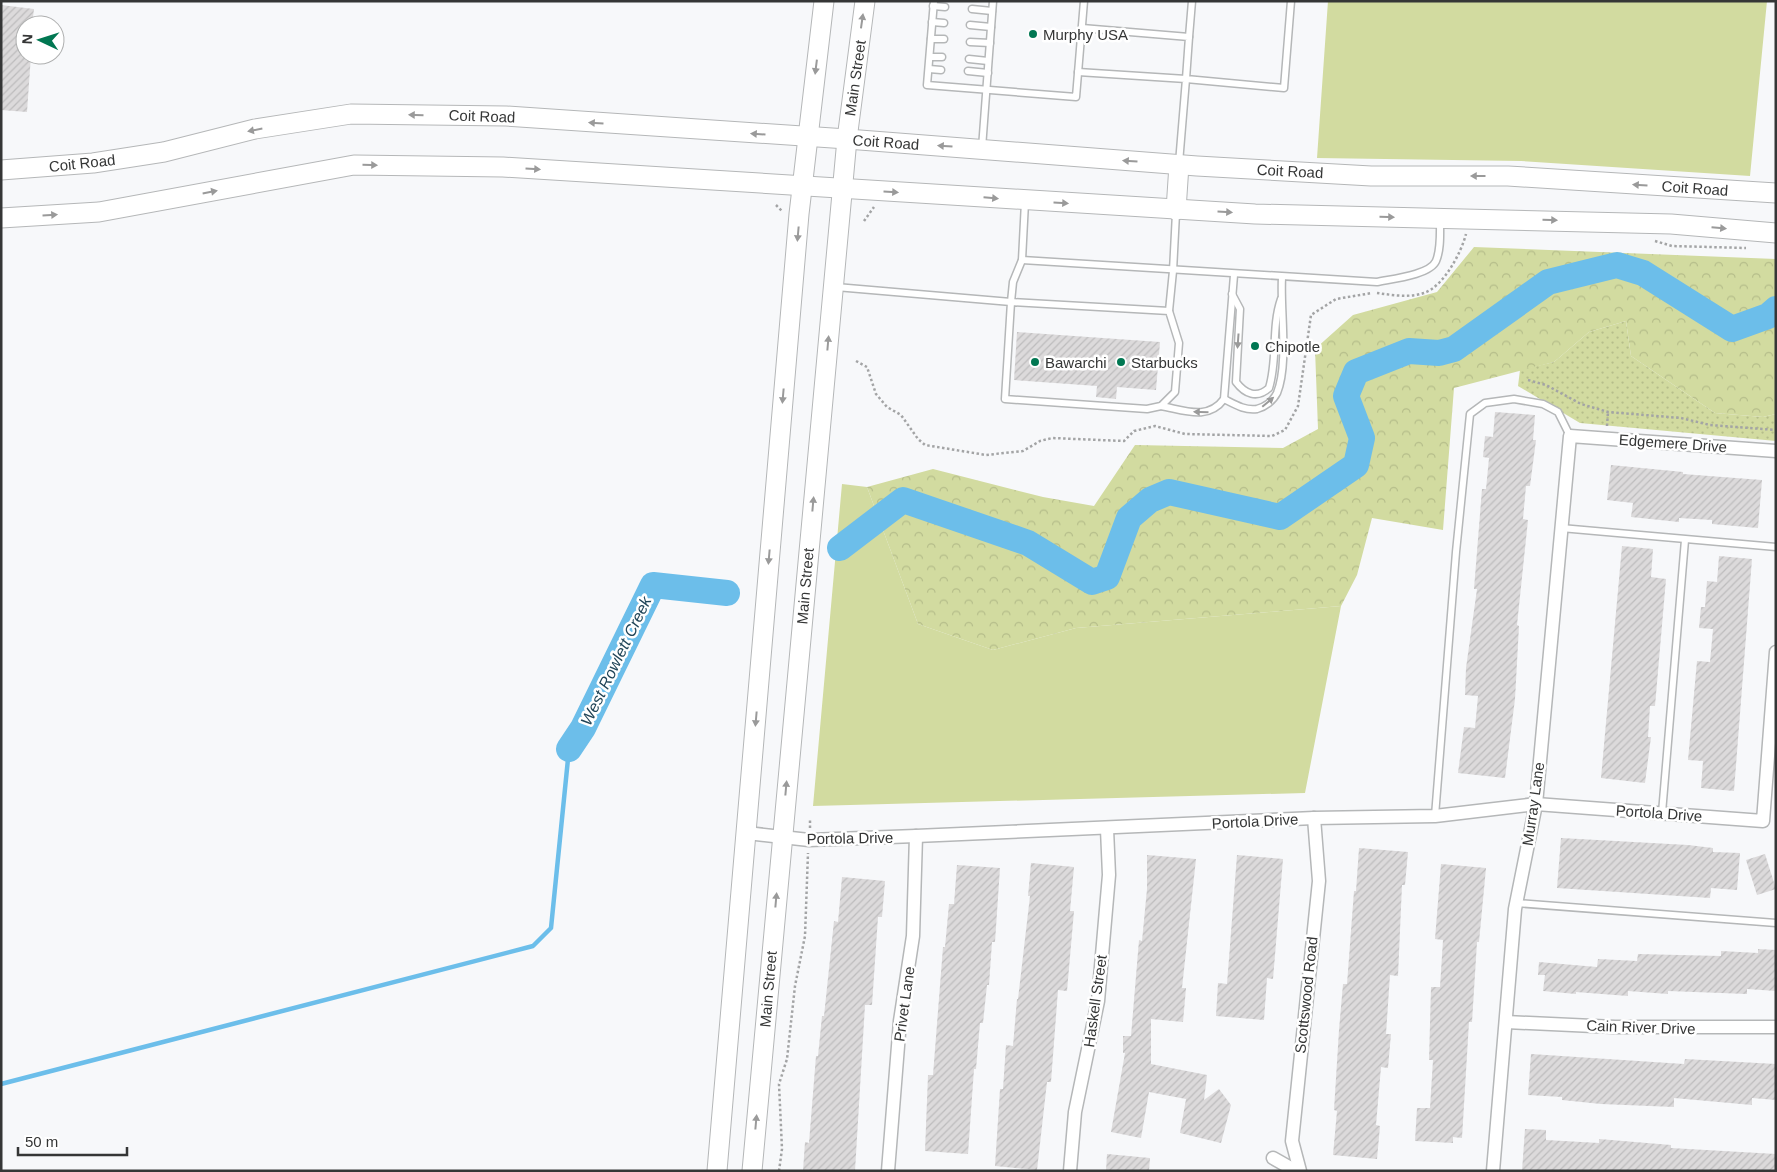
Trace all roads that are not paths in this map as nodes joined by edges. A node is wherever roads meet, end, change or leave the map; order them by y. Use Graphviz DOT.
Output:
graph roads {
  1 [pos="824,1"];
  2 [pos="865,1"];
  3 [pos="993,1"];
  4 [pos="1084,1"];
  5 [pos="1192,1"];
  6 [pos="1291,1"];
  7 [pos="934,4"];
  8 [pos="945,7"];
  9 [pos="972,9"];
  10 [pos="992,10"];
  11 [pos="932,22"];
  12 [pos="944,23"];
  13 [pos="970,25"];
  14 [pos="991,27"];
  15 [pos="1082,28"];
  16 [pos="1189,37"];
  17 [pos="931,38"];
  18 [pos="944,40"];
  19 [pos="970,42"];
  20 [pos="990,43"];
  21 [pos="930,56"];
  22 [pos="942,57"];
  23 [pos="969,60"];
  24 [pos="988,61"];
  25 [pos="928,69"];
  26 [pos="942,70"];
  27 [pos="968,71"];
  28 [pos="1078,72"];
  29 [pos="988,73"];
  30 [pos="1186,79"];
  31 [pos="986,90"];
  32 [pos="807,137"];
  33 [pos="847,139"];
  34 [pos="982,149"];
  35 [pos="1179,165"];
  36 [pos="1,170"];
  37 [pos="802,185"];
  38 [pos="842,189"];
  39 [pos="1776,193"];
  40 [pos="1026,201"];
  41 [pos="1176,210"];
  42 [pos="1,218"];
  43 [pos="1440,218"];
  44 [pos="1776,233"];
  45 [pos="1022,260"];
  46 [pos="1174,271"];
  47 [pos="1234,275"];
  48 [pos="1282,278"];
  49 [pos="833,287"];
  50 [pos="1232,294"];
  51 [pos="1281,299"];
  52 [pos="1011,302"];
  53 [pos="1169,311"];
  54 [pos="1224,400"];
  55 [pos="1161,406"];
  56 [pos="1570,436"];
  57 [pos="1776,451"];
  58 [pos="1562,528"];
  59 [pos="1685,540"];
  60 [pos="1776,547"];
  61 [pos="1776,652"];
  62 [pos="1536,804"];
  63 [pos="1662,814"];
  64 [pos="1435,816"];
  65 [pos="1314,818"];
  66 [pos="1107,829"];
  67 [pos="747,833"];
  68 [pos="916,836"];
  69 [pos="782,837"];
  70 [pos="1516,903"];
  71 [pos="1776,923"];
  72 [pos="1506,1022"];
  73 [pos="1776,1027"];
  74 [pos="1273,1158"];
  75 [pos="717,1171"];
  76 [pos="752,1171"];
  77 [pos="888,1171"];
  78 [pos="1070,1171"];
  79 [pos="1296,1171"];
  80 [pos="1300,1171"];
  81 [pos="1493,1171"];
  1 -- 32 [label="main road, one-way"];
  33 -- 2 [label="main road, Main Street, one-way"];
  3 -- 10 [label="lane"];
  4 -- 15 [label="lane"];
  5 -- 16 [label="lane"];
  6 -- 30 [label="lane"];
  7 -- 8 [label="lane"];
  7 -- 11 [label="lane"];
  9 -- 10 [label="lane"];
  10 -- 14 [label="lane"];
  11 -- 12 [label="lane"];
  11 -- 17 [label="lane"];
  13 -- 14 [label="lane"];
  14 -- 20 [label="lane"];
  15 -- 16 [label="lane"];
  15 -- 28 [label="lane"];
  16 -- 30 [label="lane"];
  17 -- 18 [label="lane"];
  17 -- 21 [label="lane"];
  19 -- 20 [label="lane"];
  20 -- 24 [label="lane"];
  21 -- 22 [label="lane"];
  21 -- 25 [label="lane"];
  23 -- 24 [label="lane"];
  24 -- 29 [label="lane"];
  25 -- 26 [label="lane"];
  25 -- 31 [label="lane"];
  27 -- 29 [label="lane"];
  28 -- 30 [label="lane"];
  28 -- 31 [label="lane"];
  29 -- 31 [label="lane"];
  30 -- 35 [label="lane"];
  31 -- 34 [label="lane"];
  32 -- 33 [label="main road, Coit Road"];
  32 -- 36 [label="main road, Coit Road, one-way"];
  32 -- 37 [label="main road"];
  34 -- 33 [label="main road, Coit Road, one-way"];
  33 -- 38 [label="main road, Main Street"];
  35 -- 34 [label="main road, Coit Road, one-way"];
  39 -- 35 [label="main road, Coit Road, one-way"];
  35 -- 41 [label="main road"];
  37 -- 38 [label="main road"];
  42 -- 37 [label="main road, one-way"];
  37 -- 67 [label="main road, one-way"];
  38 -- 40 [label="main road, one-way"];
  38 -- 49 [label="main road, Main Street"];
  40 -- 41 [label="main road, one-way"];
  40 -- 45 [label="lane"];
  41 -- 43 [label="main road, one-way"];
  41 -- 46 [label="lane"];
  43 -- 44 [label="main road, one-way"];
  43 -- 48 [label="lane"];
  45 -- 46 [label="lane"];
  45 -- 52 [label="lane"];
  46 -- 47 [label="lane"];
  46 -- 53 [label="lane"];
  47 -- 48 [label="lane"];
  47 -- 50 [label="lane"];
  48 -- 51 [label="lane"];
  49 -- 52 [label="lane"];
  69 -- 49 [label="main road, Main Street, one-way"];
  50 -- 51 [label="lane, one-way"];
  50 -- 54 [label="lane"];
  54 -- 51 [label="lane, one-way"];
  52 -- 53 [label="lane"];
  52 -- 55 [label="lane"];
  53 -- 55 [label="lane"];
  54 -- 55 [label="lane, one-way"];
  56 -- 57 [label="street, Edgemere Drive"];
  56 -- 58 [label="street, Murray Lane"];
  56 -- 64 [label="lane"];
  58 -- 59 [label="lane"];
  58 -- 62 [label="street, Murray Lane"];
  59 -- 60 [label="lane"];
  59 -- 63 [label="lane"];
  61 -- 63 [label="street, Portola Drive"];
  62 -- 63 [label="street, Portola Drive"];
  62 -- 64 [label="street, Portola Drive"];
  62 -- 70 [label="street, Murray Lane"];
  64 -- 65 [label="street, Portola Drive"];
  65 -- 66 [label="street, Portola Drive"];
  65 -- 80 [label="street, Scottswood Road"];
  66 -- 68 [label="street, Portola Drive"];
  66 -- 78 [label="street, Haskell Street"];
  67 -- 69 [label="street, Portola Drive"];
  67 -- 75 [label="main road"];
  68 -- 69 [label="street, Portola Drive"];
  68 -- 77 [label="street, Privet Lane"];
  76 -- 69 [label="main road, Main Street, one-way"];
  70 -- 71 [label="lane"];
  70 -- 72 [label="street, Murray Lane"];
  72 -- 73 [label="street, Cain River Drive"];
  72 -- 81 [label="street, Murray Lane"];
  74 -- 79 [label="street"];
}
